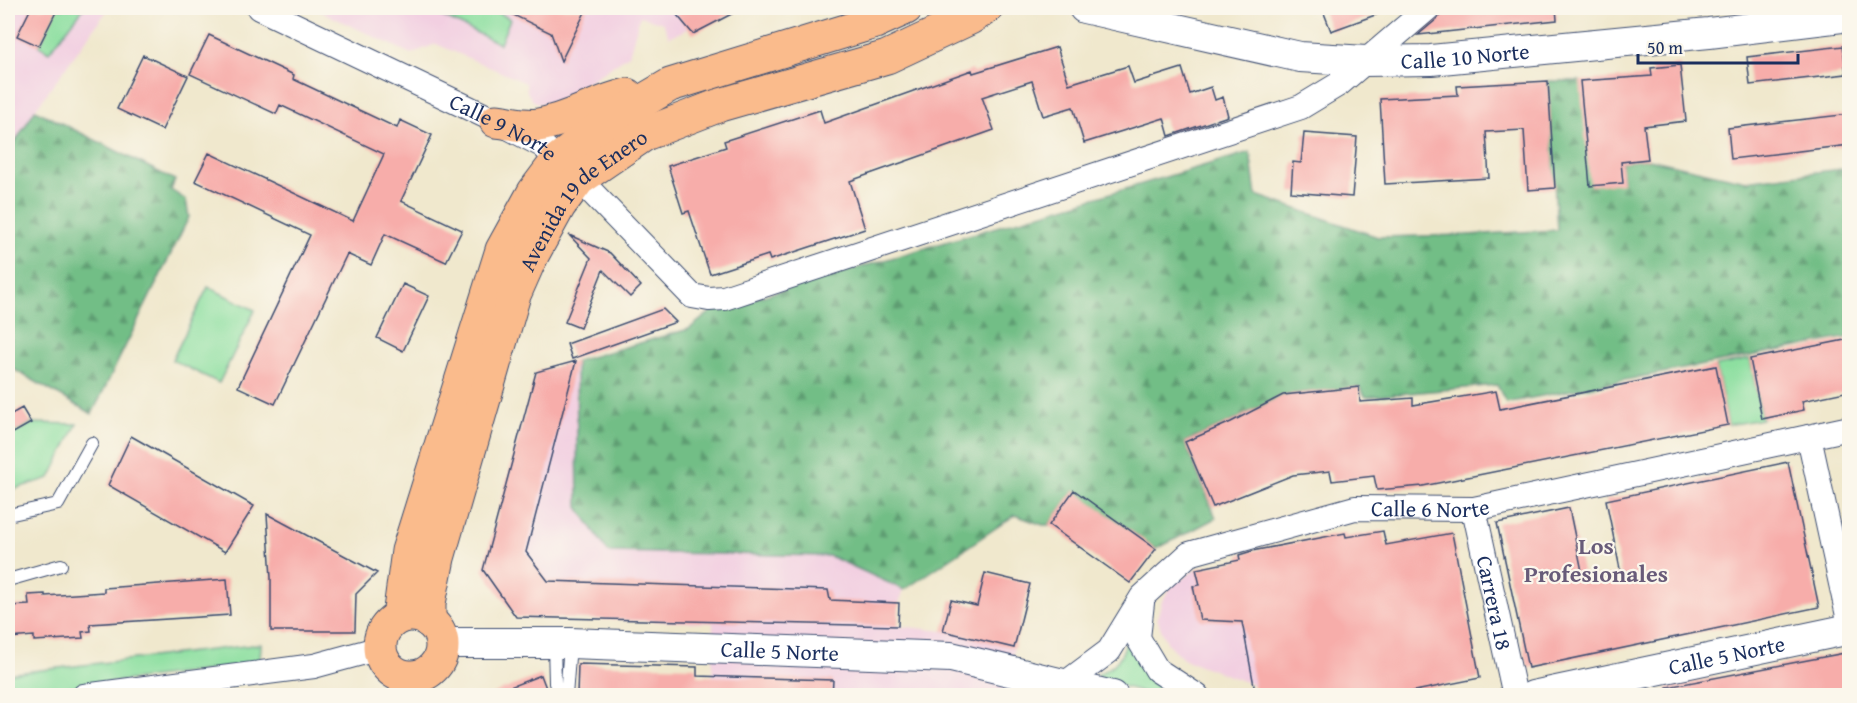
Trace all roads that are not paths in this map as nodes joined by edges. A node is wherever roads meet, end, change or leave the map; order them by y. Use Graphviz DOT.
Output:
graph roads {
  1 [pos="259,8"];
  2 [pos="906,8"];
  3 [pos="986,8"];
  4 [pos="1084,8"];
  5 [pos="1428,8"];
  6 [pos="1850,16"];
  7 [pos="1366,61"];
  8 [pos="670,85"];
  9 [pos="496,121"];
  10 [pos="569,170"];
  11 [pos="1850,428"];
  12 [pos="1809,437"];
  13 [pos="92,443"];
  14 [pos="1474,509"];
  15 [pos="8,515"];
  16 [pos="61,565"];
  17 [pos="8,579"];
  18 [pos="1142,597"];
  19 [pos="1850,627"];
  20 [pos="562,643"];
  21 [pos="380,648"];
  22 [pos="418,660"];
  23 [pos="1066,683"];
  24 [pos="177,690"];
  25 [pos="84,696"];
  26 [pos="560,696"];
  27 [pos="566,696"];
  28 [pos="1113,696"];
  29 [pos="1197,696"];
  30 [pos="1515,696"];
  31 [pos="1533,696"];
  1 -- 9 [label="street, Calle 9 Norte"];
  2 -- 8 [label="main road, Avenida 19 de Enero"];
  3 -- 10 [label="main road, Avenida 19 de Enero"];
  4 -- 7 [label="street, Calle 10 Norte"];
  5 -- 7 [label="street"];
  6 -- 7 [label="street, Calle 10 Norte"];
  7 -- 10 [label="street, Calle 9 Norte"];
  8 -- 9 [label="main road"];
  8 -- 10 [label="main road, Avenida 19 de Enero"];
  9 -- 10 [label="street, Calle 9 Norte"];
  10 -- 22 [label="main road, Avenida 19 de Enero"];
  11 -- 12 [label="street, Calle 6 Norte"];
  12 -- 14 [label="street, Calle 6 Norte"];
  12 -- 19 [label="street"];
  13 -- 15 [label="lane"];
  14 -- 18 [label="street, Calle 6 Norte"];
  14 -- 30 [label="street, Carrera 18"];
  16 -- 17 [label="lane"];
  18 -- 23 [label="street, Calle 6 Norte"];
  18 -- 29 [label="street"];
  19 -- 31 [label="street, Calle 5 Norte"];
  20 -- 22 [label="street, Calle 5 Norte"];
  20 -- 23 [label="street, Calle 5 Norte"];
  20 -- 26 [label="lane"];
  20 -- 27 [label="lane"];
  21 -- 22 [label="main road"];
  21 -- 24 [label="street"];
  23 -- 28 [label="street, Calle 5 Norte"];
  24 -- 25 [label="street"];
}
